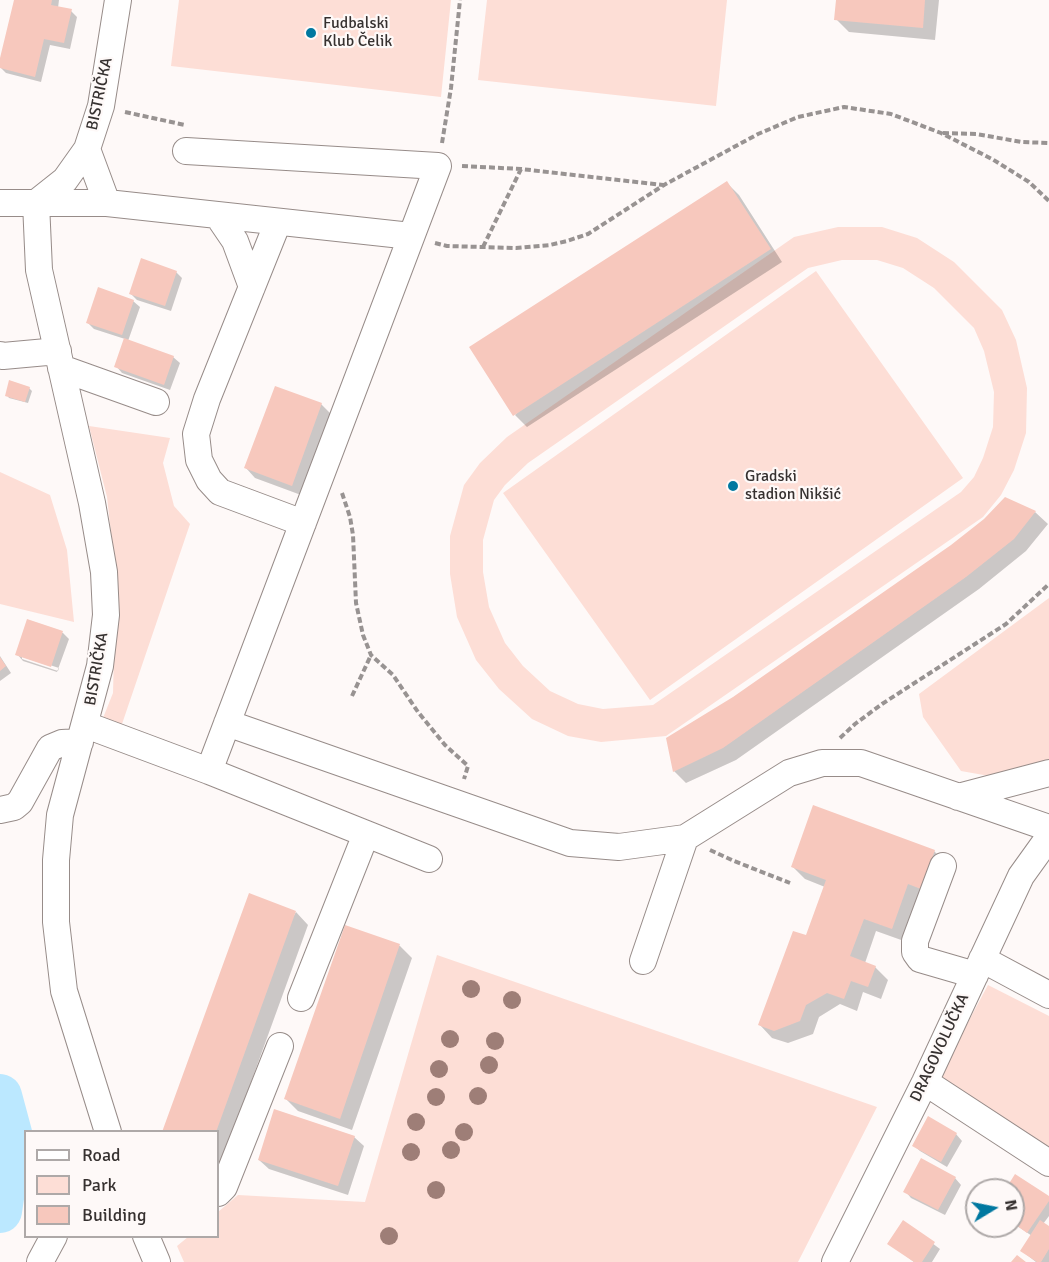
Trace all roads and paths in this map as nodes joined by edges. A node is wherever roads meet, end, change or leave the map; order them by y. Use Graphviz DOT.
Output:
graph roads {
  1 [pos="118,0"];
  2 [pos="460,0"];
  3 [pos="101,106"];
  4 [pos="941,133"];
  5 [pos="1049,143"];
  6 [pos="87,149"];
  7 [pos="186,151"];
  8 [pos="438,166"];
  9 [pos="521,169"];
  10 [pos="664,186"];
  11 [pos="1049,191"];
  12 [pos="1049,200"];
  13 [pos="0,203"];
  14 [pos="36,203"];
  15 [pos="107,203"];
  16 [pos="218,216"];
  17 [pos="278,222"];
  18 [pos="411,236"];
  19 [pos="483,247"];
  20 [pos="252,287"];
  21 [pos="0,355"];
  22 [pos="60,360"];
  23 [pos="156,402"];
  24 [pos="328,454"];
  25 [pos="303,523"];
  26 [pos="1049,584"];
  27 [pos="371,655"];
  28 [pos="352,696"];
  29 [pos="227,723"];
  30 [pos="83,734"];
  31 [pos="822,763"];
  32 [pos="209,771"];
  33 [pos="1049,773"];
  34 [pos="958,797"];
  35 [pos="456,803"];
  36 [pos="0,810"];
  37 [pos="1049,828"];
  38 [pos="366,834"];
  39 [pos="1049,837"];
  40 [pos="685,838"];
  41 [pos="429,859"];
  42 [pos="943,866"];
  43 [pos="790,882"];
  44 [pos="643,962"];
  45 [pos="978,967"];
  46 [pos="1049,995"];
  47 [pos="302,998"];
  48 [pos="280,1046"];
  49 [pos="926,1082"];
  50 [pos="108,1130"];
  51 [pos="1049,1163"];
  52 [pos="219,1191"];
  53 [pos="53,1238"];
  54 [pos="147,1238"];
  55 [pos="40,1262"];
  56 [pos="157,1262"];
  57 [pos="835,1262"];
  1 -- 3 [label="street, BISTRIČKA"];
  2 -- 8 [label="path"];
  3 -- 6 [label="street, BISTRIČKA"];
  3 -- 7 [label="path"];
  4 -- 5 [label="path"];
  4 -- 10 [label="path"];
  4 -- 12 [label="path"];
  6 -- 14 [label="street, BISTRIČKA"];
  6 -- 15 [label="street"];
  7 -- 8 [label="street"];
  8 -- 9 [label="path"];
  8 -- 18 [label="street"];
  9 -- 10 [label="path"];
  9 -- 19 [label="path"];
  10 -- 19 [label="path"];
  11 -- 12 [label="path"];
  13 -- 14 [label="street"];
  14 -- 15 [label="street"];
  14 -- 22 [label="street, BISTRIČKA"];
  15 -- 16 [label="street"];
  16 -- 17 [label="street"];
  16 -- 20 [label="street"];
  17 -- 18 [label="street"];
  17 -- 20 [label="street"];
  18 -- 19 [label="path"];
  18 -- 24 [label="street"];
  20 -- 25 [label="street"];
  21 -- 22 [label="street"];
  22 -- 23 [label="street"];
  22 -- 30 [label="street, BISTRIČKA"];
  24 -- 25 [label="street"];
  24 -- 27 [label="path"];
  25 -- 29 [label="street"];
  26 -- 31 [label="path"];
  27 -- 28 [label="path"];
  27 -- 35 [label="path"];
  29 -- 32 [label="street"];
  29 -- 35 [label="street"];
  30 -- 32 [label="street"];
  30 -- 36 [label="street"];
  30 -- 50 [label="street, BISTRIČKA"];
  31 -- 34 [label="street"];
  31 -- 40 [label="street"];
  32 -- 38 [label="street"];
  33 -- 34 [label="street"];
  34 -- 37 [label="street"];
  35 -- 40 [label="street"];
  38 -- 41 [label="street"];
  38 -- 47 [label="street"];
  39 -- 45 [label="street, DRAGOVOLUČKA"];
  40 -- 43 [label="path"];
  40 -- 44 [label="street"];
  42 -- 45 [label="street"];
  45 -- 46 [label="street"];
  45 -- 49 [label="street, DRAGOVOLUČKA"];
  48 -- 52 [label="street"];
  49 -- 51 [label="street"];
  49 -- 57 [label="street, DRAGOVOLUČKA"];
  53 -- 55 [label="street"];
  54 -- 56 [label="street"];
}
